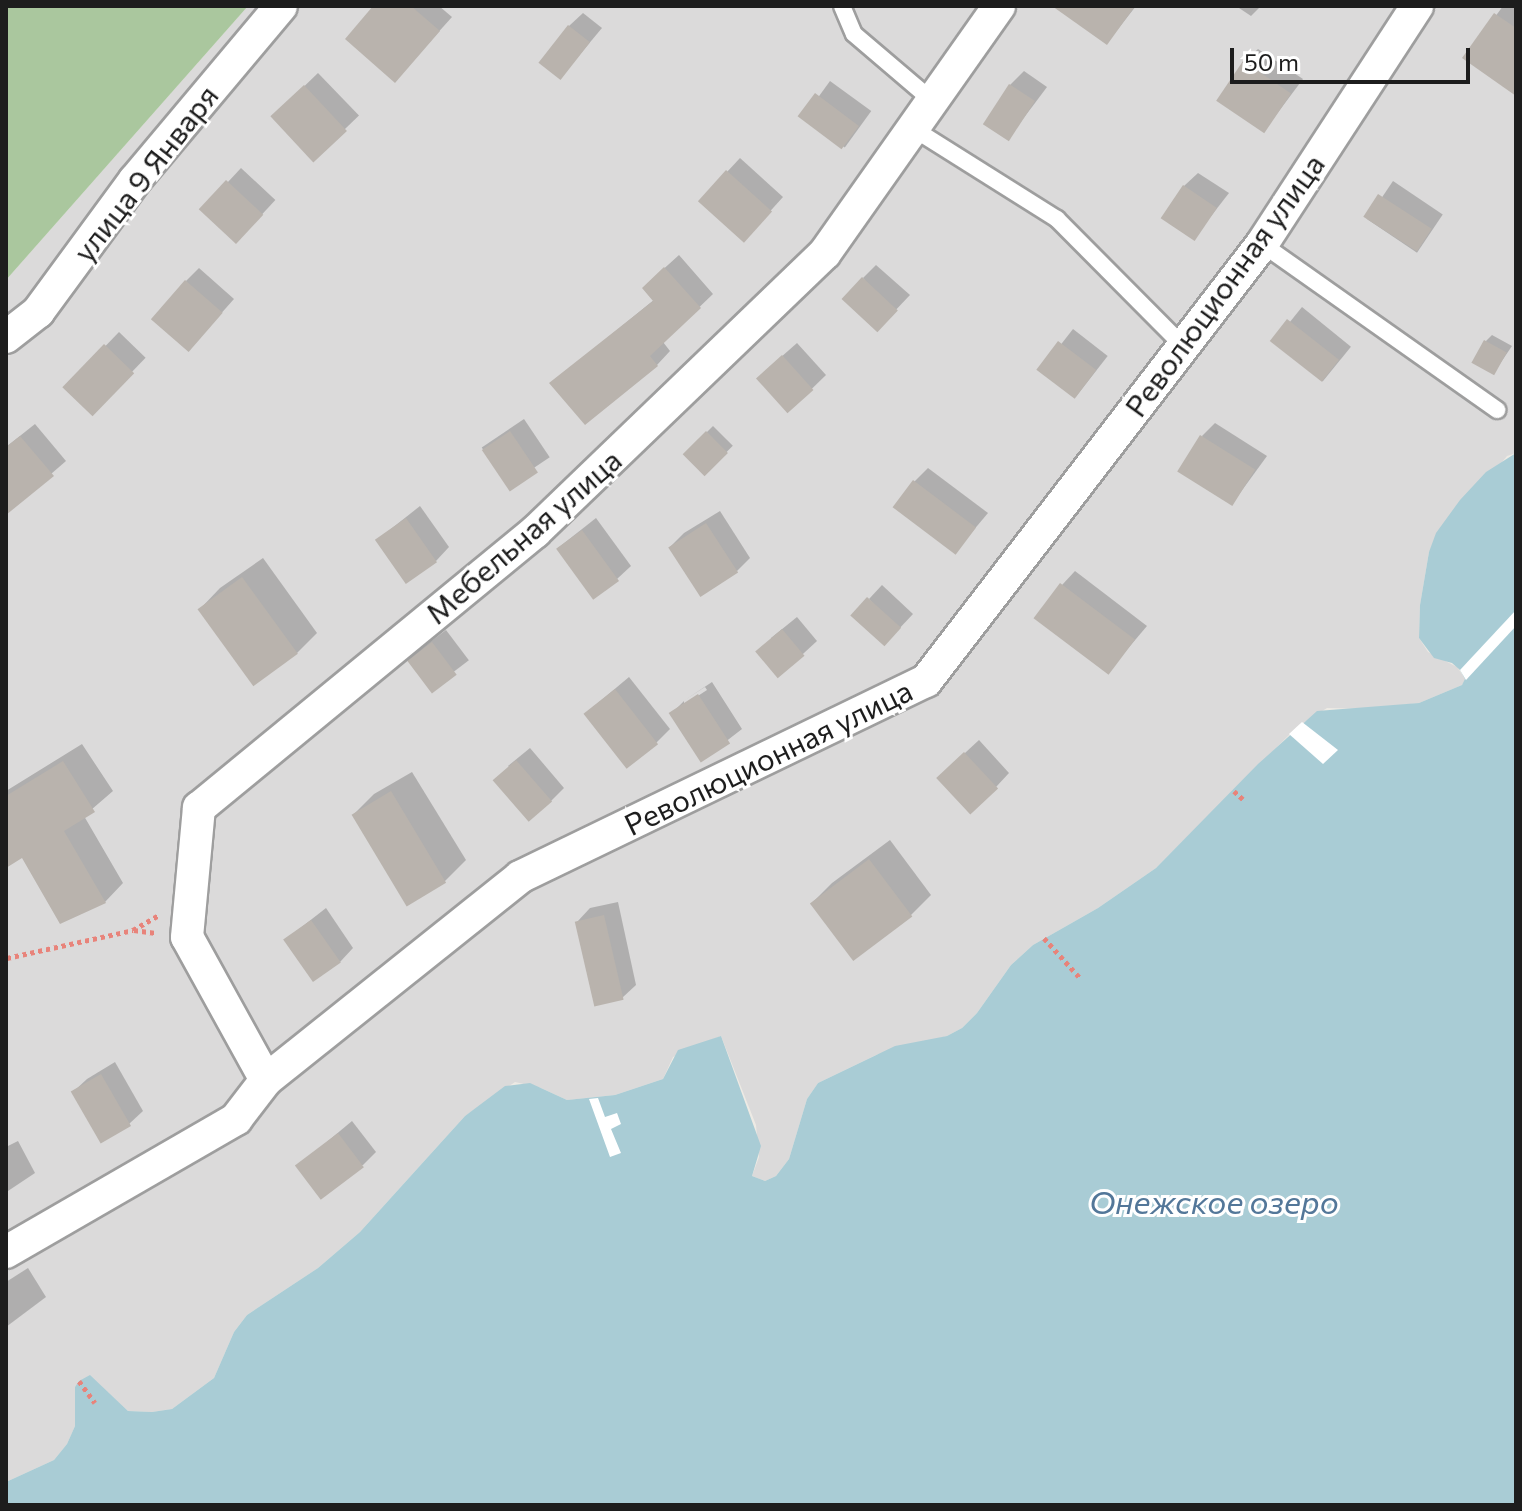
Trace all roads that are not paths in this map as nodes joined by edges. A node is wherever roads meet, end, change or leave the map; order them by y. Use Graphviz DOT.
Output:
graph roads {
  1 [pos="281,6"];
  2 [pos="842,6"];
  3 [pos="999,6"];
  4 [pos="1417,6"];
  5 [pos="934,102"];
  6 [pos="914,129"];
  7 [pos="1262,244"];
  8 [pos="6,337"];
  9 [pos="1183,346"];
  10 [pos="1497,410"];
  11 [pos="266,1080"];
  12 [pos="6,1252"];
  1 -- 8 [label="street, улица 9 Января"];
  2 -- 5 [label="lane"];
  3 -- 5 [label="street, Мебельная улица"];
  4 -- 7 [label="street, Революционная улица"];
  5 -- 6 [label="street, Мебельная улица"];
  6 -- 9 [label="lane"];
  6 -- 11 [label="street, Мебельная улица"];
  7 -- 9 [label="street, Революционная улица"];
  7 -- 10 [label="lane"];
  9 -- 11 [label="street, Революционная улица"];
  11 -- 12 [label="street, Революционная улица"];
}
